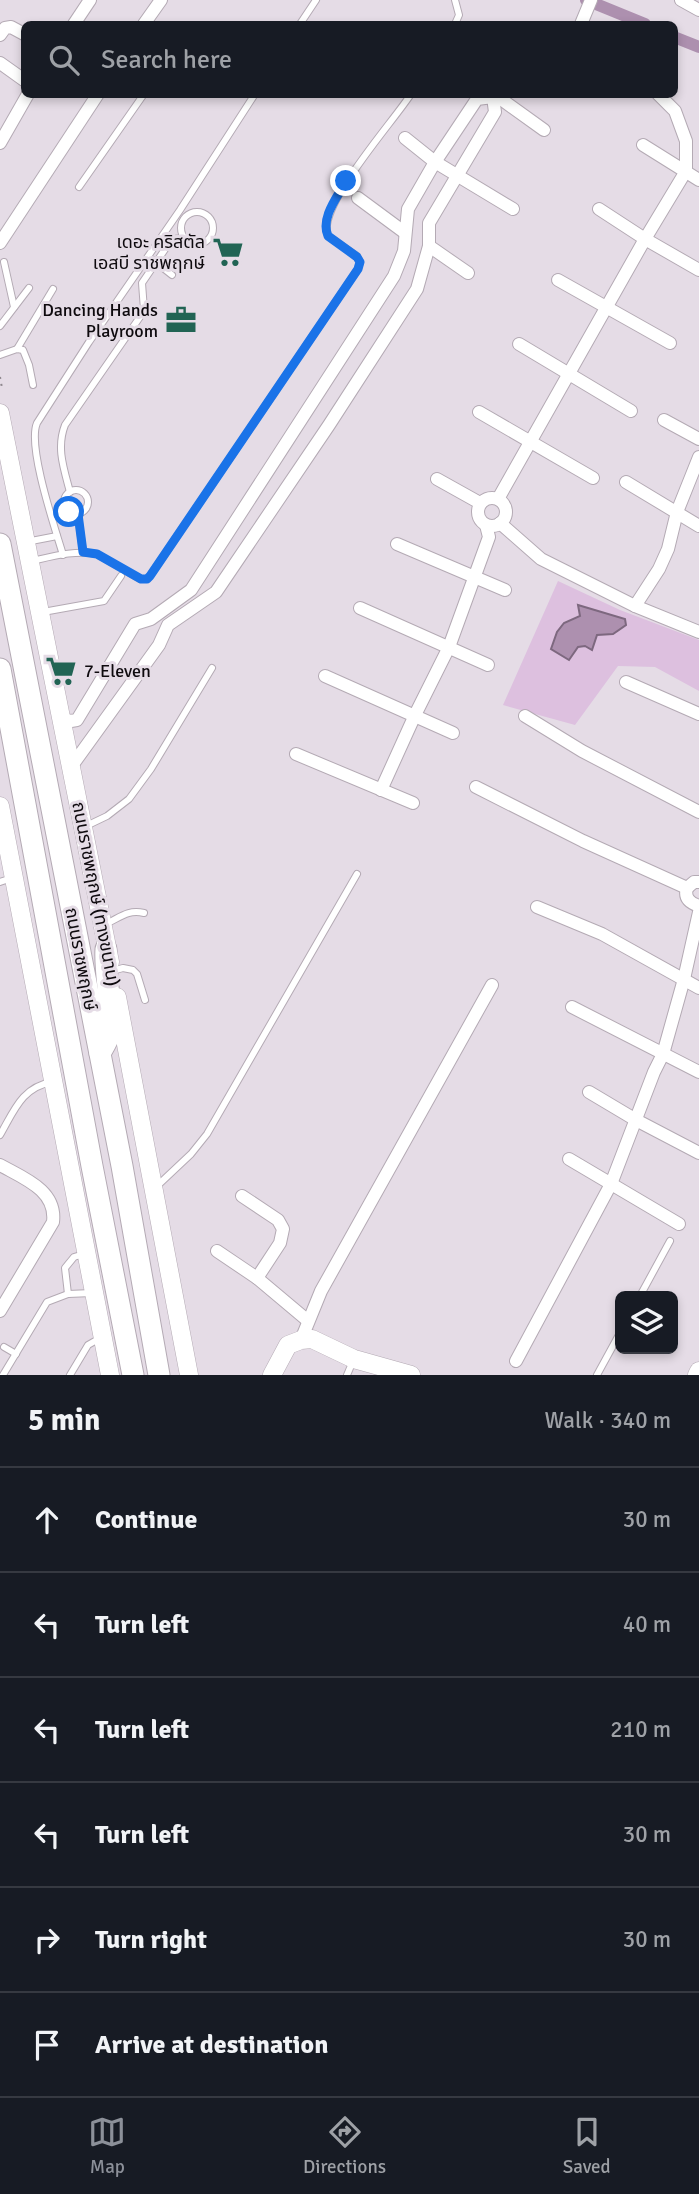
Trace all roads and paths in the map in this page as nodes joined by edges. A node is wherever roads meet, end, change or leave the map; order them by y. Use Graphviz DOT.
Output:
graph roads {
  1 [pos="90,0"];
  2 [pos="161,0"];
  3 [pos="316,0"];
  4 [pos="455,0"];
  5 [pos="681,0"];
  6 [pos="699,10"];
  7 [pos="76,21"];
  8 [pos="147,21"];
  9 [pos="302,21"];
  10 [pos="456,21"];
  11 [pos="21,32"];
  12 [pos="0,36"];
  13 [pos="0,63"];
  14 [pos="21,78"];
  15 [pos="26,98"];
  16 [pos="95,98"];
  17 [pos="141,98"];
  18 [pos="252,98"];
  19 [pos="408,98"];
  20 [pos="482,98"];
  21 [pos="495,98"];
  22 [pos="499,98"];
  23 [pos="662,98"];
  24 [pos="544,130"];
  25 [pos="405,138"];
  26 [pos="0,142"];
  27 [pos="643,145"];
  28 [pos="435,162"];
  29 [pos="685,172"];
  30 [pos="456,175"];
  31 [pos="699,180"];
  32 [pos="79,187"];
  33 [pos="358,198"];
  34 [pos="513,209"];
  35 [pos="599,209"];
  36 [pos="180,210"];
  37 [pos="188,215"];
  38 [pos="404,232"];
  39 [pos="184,238"];
  40 [pos="645,239"];
  41 [pos="0,243"];
  42 [pos="429,246"];
  43 [pos="148,258"];
  44 [pos="4,262"];
  45 [pos="156,263"];
  46 [pos="699,270"];
  47 [pos="468,273"];
  48 [pos="172,275"];
  49 [pos="558,280"];
  50 [pos="130,283"];
  51 [pos="29,288"];
  52 [pos="141,288"];
  53 [pos="53,289"];
  54 [pos="14,307"];
  55 [pos="607,307"];
  56 [pos="0,326"];
  57 [pos="670,343"];
  58 [pos="519,344"];
  59 [pos="17,349"];
  60 [pos="0,355"];
  61 [pos="568,375"];
  62 [pos="0,377"];
  63 [pos="33,385"];
  64 [pos="0,388"];
  65 [pos="631,411"];
  66 [pos="307,412"];
  67 [pos="479,412"];
  68 [pos="0,413"];
  69 [pos="664,420"];
  70 [pos="330,425"];
  71 [pos="699,439"];
  72 [pos="530,442"];
  73 [pos="699,457"];
  74 [pos="593,478"];
  75 [pos="437,480"];
  76 [pos="626,482"];
  77 [pos="70,492"];
  78 [pos="498,499"];
  79 [pos="481,503"];
  80 [pos="677,512"];
  81 [pos="78,514"];
  82 [pos="500,523"];
  83 [pos="486,525"];
  84 [pos="699,526"];
  85 [pos="57,536"];
  86 [pos="24,542"];
  87 [pos="0,544"];
  88 [pos="397,544"];
  89 [pos="83,552"];
  90 [pos="63,555"];
  91 [pos="28,562"];
  92 [pos="121,576"];
  93 [pos="473,576"];
  94 [pos="505,590"];
  95 [pos="635,606"];
  96 [pos="360,608"];
  97 [pos="39,613"];
  98 [pos="699,632"];
  99 [pos="449,647"];
  100 [pos="488,665"];
  101 [pos="212,668"];
  102 [pos="0,669"];
  103 [pos="325,676"];
  104 [pos="626,682"];
  105 [pos="699,714"];
  106 [pos="415,715"];
  107 [pos="525,716"];
  108 [pos="61,719"];
  109 [pos="453,733"];
  110 [pos="296,754"];
  111 [pos="71,767"];
  112 [pos="477,787"];
  113 [pos="382,790"];
  114 [pos="413,803"];
  115 [pos="0,806"];
  116 [pos="699,812"];
  117 [pos="82,828"];
  118 [pos="357,874"];
  119 [pos="7,880"];
  120 [pos="696,883"];
  121 [pos="699,906"];
  122 [pos="537,907"];
  123 [pos="699,912"];
  124 [pos="144,913"];
  125 [pos="101,925"];
  126 [pos="106,949"];
  127 [pos="112,971"];
  128 [pos="684,979"];
  129 [pos="492,985"];
  130 [pos="699,988"];
  131 [pos="145,1000"];
  132 [pos="572,1007"];
  133 [pos="663,1054"];
  134 [pos="100,1055"];
  135 [pos="699,1072"];
  136 [pos="54,1082"];
  137 [pos="589,1092"];
  138 [pos="636,1120"];
  139 [pos="0,1135"];
  140 [pos="699,1153"];
  141 [pos="569,1159"];
  142 [pos="0,1165"];
  143 [pos="611,1184"];
  144 [pos="153,1188"];
  145 [pos="242,1196"];
  146 [pos="679,1224"];
  147 [pos="670,1241"];
  148 [pos="217,1251"];
  149 [pos="86,1253"];
  150 [pos="257,1278"];
  151 [pos="643,1291"];
  152 [pos="94,1293"];
  153 [pos="68,1294"];
  154 [pos="1,1308"];
  155 [pos="307,1320"];
  156 [pos="103,1336"];
  157 [pos="300,1340"];
  158 [pos="615,1342"];
  159 [pos="4,1347"];
  160 [pos="16,1354"];
  161 [pos="516,1361"];
  162 [pos="351,1367"];
  163 [pos="76,1371"];
  164 [pos="4,1375"];
  165 [pos="70,1375"];
  166 [pos="110,1375"];
  167 [pos="133,1375"];
  168 [pos="159,1375"];
  169 [pos="189,1375"];
  170 [pos="272,1375"];
  171 [pos="411,1375"];
  172 [pos="597,1375"];
  1 -- 7 [label="street"];
  2 -- 8 [label="street"];
  3 -- 9 [label="lane"];
  4 -- 10 [label="lane"];
  5 -- 6 [label="street"];
  11 -- 12 [label="street"];
  13 -- 14 [label="street"];
  15 -- 26 [label="street"];
  16 -- 41 [label="street"];
  17 -- 32 [label="lane"];
  18 -- 36 [label="lane"];
  19 -- 89 [label="lane"];
  20 -- 28 [label="street"];
  21 -- 30 [label="street"];
  22 -- 24 [label="street"];
  23 -- 29 [label="street"];
  25 -- 28 [label="street"];
  27 -- 29 [label="street"];
  28 -- 30 [label="street"];
  28 -- 38 [label="street"];
  29 -- 31 [label="street"];
  29 -- 40 [label="street"];
  30 -- 34 [label="street"];
  30 -- 42 [label="street"];
  33 -- 38 [label="street"];
  35 -- 40 [label="street"];
  36 -- 37 [label="lane"];
  36 -- 43 [label="lane"];
  37 -- 39 [label="lane"];
  37 -- 39 [label="lane"];
  38 -- 66 [label="street"];
  39 -- 45 [label="lane"];
  40 -- 46 [label="street"];
  40 -- 55 [label="street"];
  42 -- 47 [label="street"];
  42 -- 70 [label="street"];
  43 -- 45 [label="lane"];
  43 -- 50 [label="lane"];
  44 -- 54 [label="lane"];
  45 -- 48 [label="lane"];
  45 -- 52 [label="lane"];
  49 -- 55 [label="street"];
  50 -- 52 [label="lane"];
  50 -- 85 [label="lane"];
  51 -- 54 [label="lane"];
  52 -- 77 [label="lane"];
  53 -- 59 [label="lane"];
  54 -- 56 [label="lane"];
  55 -- 57 [label="street"];
  55 -- 61 [label="street"];
  58 -- 61 [label="street"];
  59 -- 60 [label="lane"];
  59 -- 63 [label="lane"];
  61 -- 65 [label="street"];
  61 -- 72 [label="street"];
  62 -- 64 [label="path"];
  66 -- 70 [label="street"];
  66 -- 108 [label="street"];
  67 -- 72 [label="street"];
  68 -- 86 [label="main road, ถนนราชพฤกษ์ (ทางขนาน)"];
  69 -- 71 [label="street"];
  70 -- 111 [label="street"];
  72 -- 74 [label="street"];
  72 -- 78 [label="street"];
  73 -- 80 [label="street"];
  75 -- 79 [label="street"];
  76 -- 80 [label="street"];
  77 -- 81 [label="lane"];
  77 -- 81 [label="lane"];
  78 -- 79 [label="street"];
  78 -- 82 [label="street"];
  79 -- 83 [label="street"];
  80 -- 84 [label="street"];
  80 -- 95 [label="street"];
  81 -- 89 [label="lane"];
  82 -- 83 [label="street"];
  82 -- 95 [label="street"];
  83 -- 93 [label="street"];
  85 -- 86 [label="lane"];
  85 -- 90 [label="lane"];
  86 -- 91 [label="main road, ถนนราชพฤกษ์ (ทางขนาน)"];
  87 -- 134 [label="main road, ถนนราชพฤกษ์"];
  88 -- 93 [label="street"];
  89 -- 90 [label="lane"];
  90 -- 91 [label="lane"];
  91 -- 97 [label="main road, ถนนราชพฤกษ์ (ทางขนาน)"];
  92 -- 97 [label="lane"];
  93 -- 94 [label="street"];
  93 -- 99 [label="street"];
  95 -- 98 [label="street"];
  96 -- 99 [label="street"];
  97 -- 108 [label="main road, ถนนราชพฤกษ์ (ทางขนาน)"];
  99 -- 100 [label="street"];
  99 -- 106 [label="street"];
  101 -- 117 [label="lane"];
  102 -- 167 [label="main road, ถนนราชพฤกษ์"];
  103 -- 106 [label="street"];
  104 -- 105 [label="street"];
  106 -- 109 [label="street"];
  106 -- 113 [label="street"];
  107 -- 116 [label="street"];
  108 -- 111 [label="main road, ถนนราชพฤกษ์ (ทางขนาน)"];
  110 -- 113 [label="street"];
  111 -- 117 [label="main road, ถนนราชพฤกษ์ (ทางขนาน)"];
  112 -- 120 [label="street"];
  113 -- 114 [label="street"];
  115 -- 119 [label="main road"];
  117 -- 125 [label="main road, ถนนราชพฤกษ์ (ทางขนาน)"];
  118 -- 144 [label="lane"];
  119 -- 136 [label="main road"];
  120 -- 121 [label="street"];
  122 -- 128 [label="street"];
  123 -- 128 [label="street"];
  124 -- 125 [label="lane"];
  125 -- 126 [label="main road, ถนนราชพฤกษ์ (ทางขนาน)"];
  126 -- 127 [label="main road, ถนนราชพฤกษ์ (ทางขนาน)"];
  126 -- 134 [label="main road"];
  127 -- 131 [label="lane"];
  127 -- 144 [label="main road, ถนนราชพฤกษ์ (ทางขนาน)"];
  128 -- 130 [label="street"];
  128 -- 133 [label="street"];
  129 -- 155 [label="street"];
  132 -- 133 [label="street"];
  133 -- 135 [label="street"];
  133 -- 138 [label="street"];
  134 -- 168 [label="main road, ถนนราชพฤกษ์"];
  136 -- 139 [label="lane"];
  136 -- 149 [label="main road"];
  137 -- 138 [label="street"];
  138 -- 140 [label="street"];
  138 -- 143 [label="street"];
  141 -- 143 [label="street"];
  142 -- 154 [label="street"];
  143 -- 146 [label="street"];
  143 -- 161 [label="street"];
  144 -- 169 [label="main road, ถนนราชพฤกษ์ (ทางขนาน)"];
  145 -- 150 [label="street"];
  147 -- 151 [label="lane"];
  148 -- 150 [label="street"];
  149 -- 152 [label="main road"];
  149 -- 153 [label="lane"];
  150 -- 155 [label="street"];
  152 -- 153 [label="lane"];
  152 -- 156 [label="main road"];
  153 -- 160 [label="lane"];
  155 -- 157 [label="street"];
  156 -- 163 [label="lane"];
  156 -- 166 [label="main road"];
  157 -- 162 [label="main road"];
  157 -- 170 [label="main road"];
  158 -- 172 [label="lane"];
  159 -- 160 [label="lane"];
  160 -- 164 [label="lane"];
  162 -- 171 [label="main road"];
  163 -- 165 [label="lane"];
}
